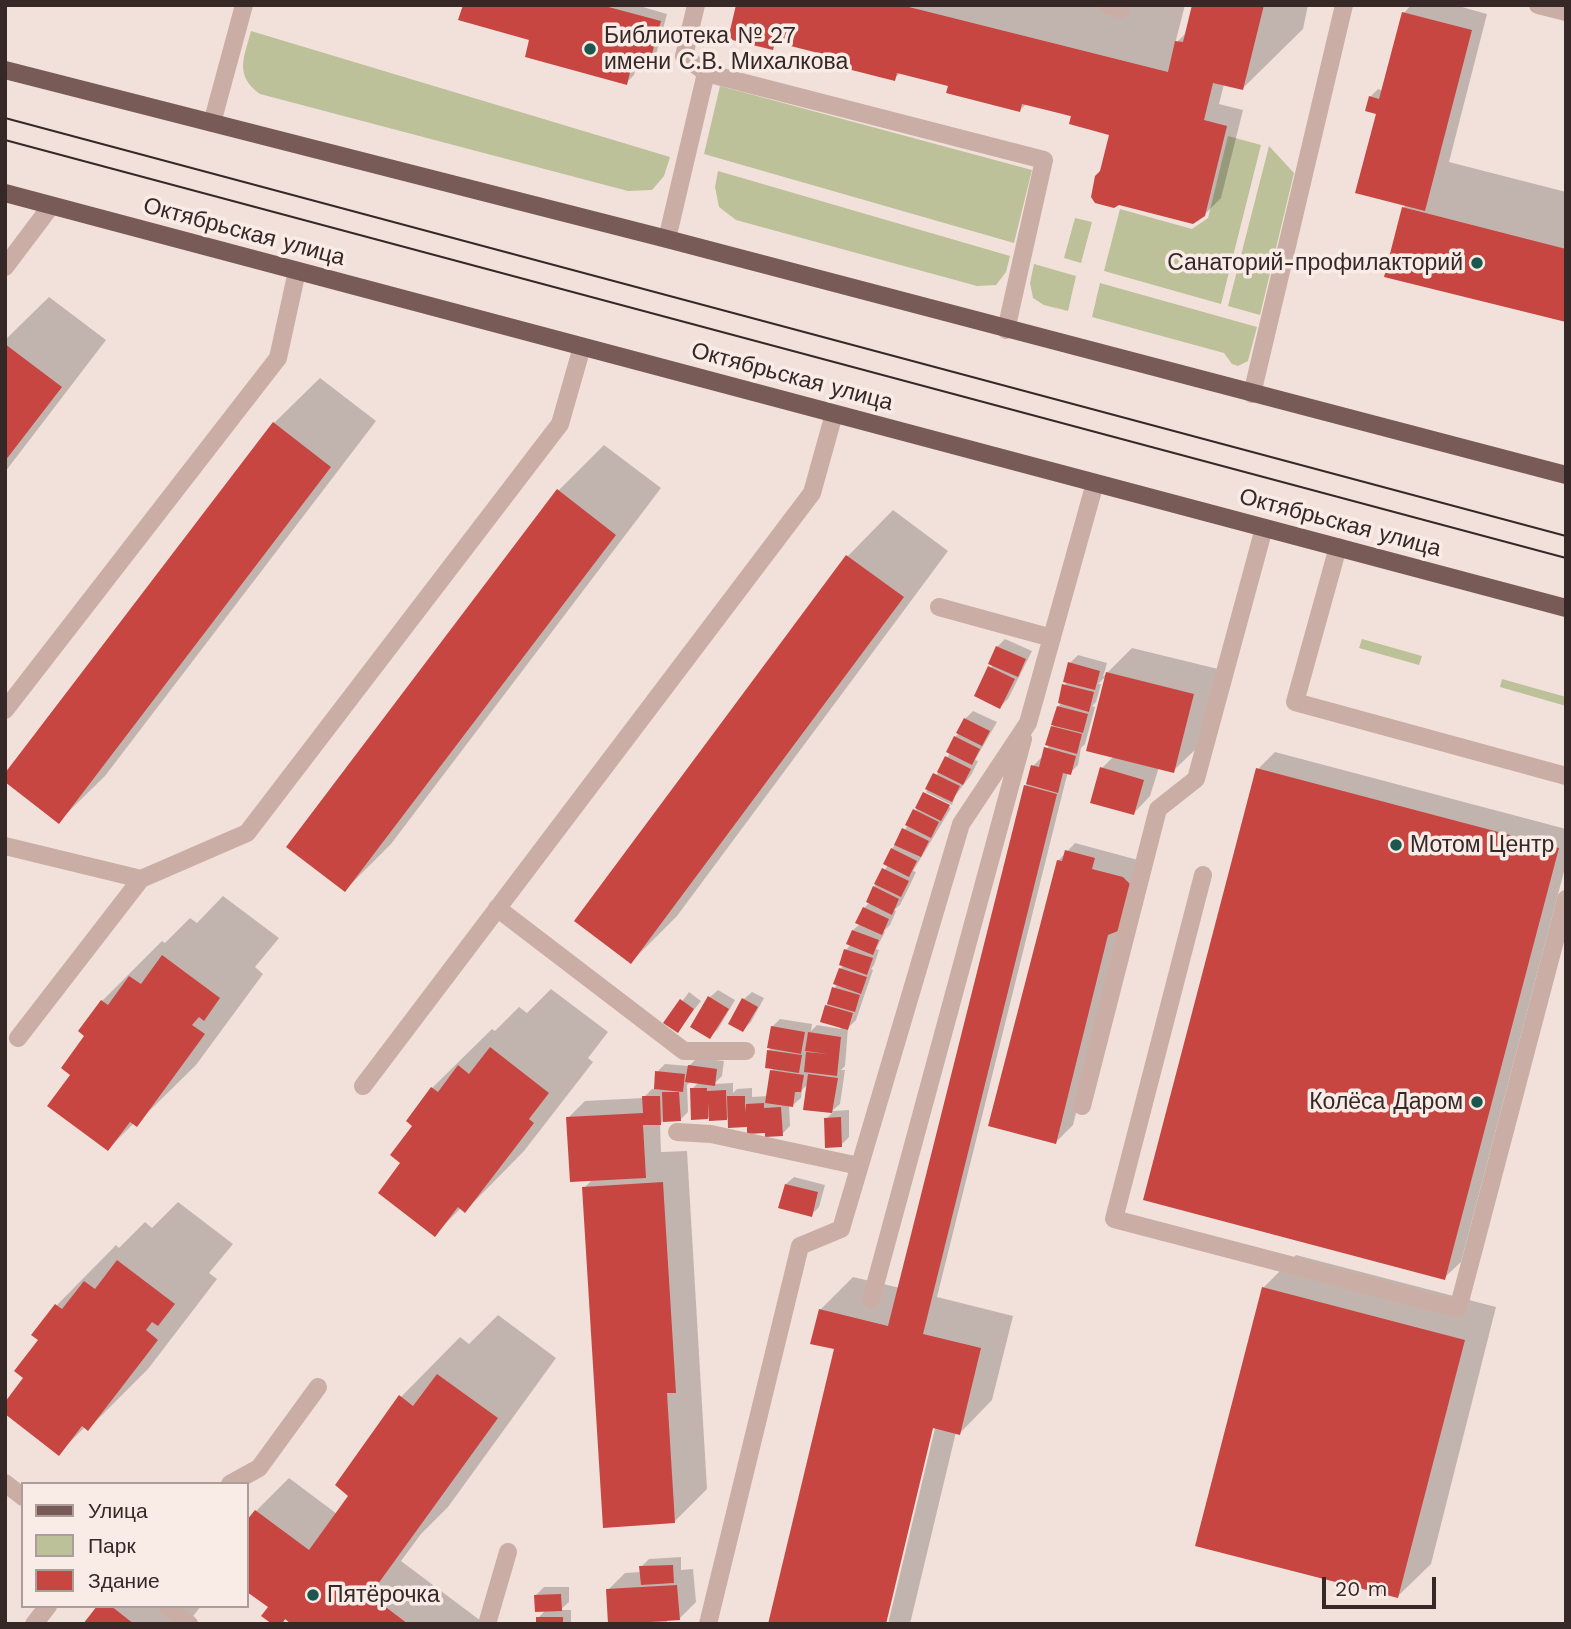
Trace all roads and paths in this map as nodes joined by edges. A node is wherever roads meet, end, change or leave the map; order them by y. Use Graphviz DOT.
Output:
graph roads {
  1 [pos="244,5"];
  2 [pos="696,5"];
  3 [pos="1107,5"];
  4 [pos="1121,5"];
  5 [pos="1344,5"];
  6 [pos="1538,5"];
  7 [pos="1566,12"];
  8 [pos="5,70"];
  9 [pos="706,73"];
  10 [pos="212,123"];
  11 [pos="5,193"];
  12 [pos="51,206"];
  13 [pos="667,239"];
  14 [pos="5,267"];
  15 [pos="297,271"];
  16 [pos="1006,330"];
  17 [pos="582,347"];
  18 [pos="1252,394"];
  19 [pos="834,414"];
  20 [pos="1566,475"];
  21 [pos="1095,483"];
  22 [pos="1264,528"];
  23 [pos="1338,547"];
  24 [pos="939,607"];
  25 [pos="1566,608"];
  26 [pos="1052,638"];
  27 [pos="5,710"];
  28 [pos="1028,723"];
  29 [pos="1566,776"];
  30 [pos="5,846"];
  31 [pos="1203,875"];
  32 [pos="141,879"];
  33 [pos="1566,899"];
  34 [pos="497,908"];
  35 [pos="18,1038"];
  36 [pos="746,1051"];
  37 [pos="363,1086"];
  38 [pos="1082,1106"];
  39 [pos="677,1132"];
  40 [pos="859,1166"];
  41 [pos="871,1300"];
  42 [pos="318,1387"];
  43 [pos="234,1482"];
  44 [pos="5,1483"];
  45 [pos="21,1495"];
  46 [pos="508,1552"];
  47 [pos="46,1608"];
  48 [pos="169,1608"];
  49 [pos="34,1624"];
  50 [pos="189,1624"];
  51 [pos="487,1624"];
  52 [pos="708,1624"];
  1 -- 10 [label="lane"];
  2 -- 9 [label="lane"];
  3 -- 4 [label="lane"];
  5 -- 18 [label="lane"];
  6 -- 7 [label="lane"];
  8 -- 10 [label="main road"];
  9 -- 13 [label="lane"];
  9 -- 16 [label="lane"];
  10 -- 13 [label="main road"];
  11 -- 12 [label="main road, Октябрьская улица"];
  12 -- 14 [label="lane"];
  12 -- 15 [label="main road, Октябрьская улица"];
  13 -- 16 [label="main road"];
  15 -- 17 [label="main road, Октябрьская улица"];
  15 -- 27 [label="lane"];
  16 -- 18 [label="main road"];
  17 -- 19 [label="main road, Октябрьская улица"];
  17 -- 32 [label="lane"];
  18 -- 20 [label="main road"];
  19 -- 21 [label="main road, Октябрьская улица"];
  19 -- 34 [label="lane"];
  21 -- 22 [label="main road, Октябрьская улица"];
  21 -- 26 [label="lane"];
  22 -- 23 [label="main road, Октябрьская улица"];
  22 -- 38 [label="lane"];
  23 -- 25 [label="main road, Октябрьская улица"];
  23 -- 29 [label="lane"];
  24 -- 26 [label="lane"];
  26 -- 28 [label="lane"];
  28 -- 40 [label="lane"];
  28 -- 41 [label="lane"];
  30 -- 32 [label="lane"];
  31 -- 33 [label="lane"];
  32 -- 35 [label="lane"];
  34 -- 36 [label="lane"];
  34 -- 37 [label="lane"];
  39 -- 40 [label="lane"];
  40 -- 52 [label="lane"];
  42 -- 43 [label="lane"];
  44 -- 45 [label="lane"];
  46 -- 51 [label="lane"];
  47 -- 49 [label="lane"];
  48 -- 50 [label="lane"];
}
